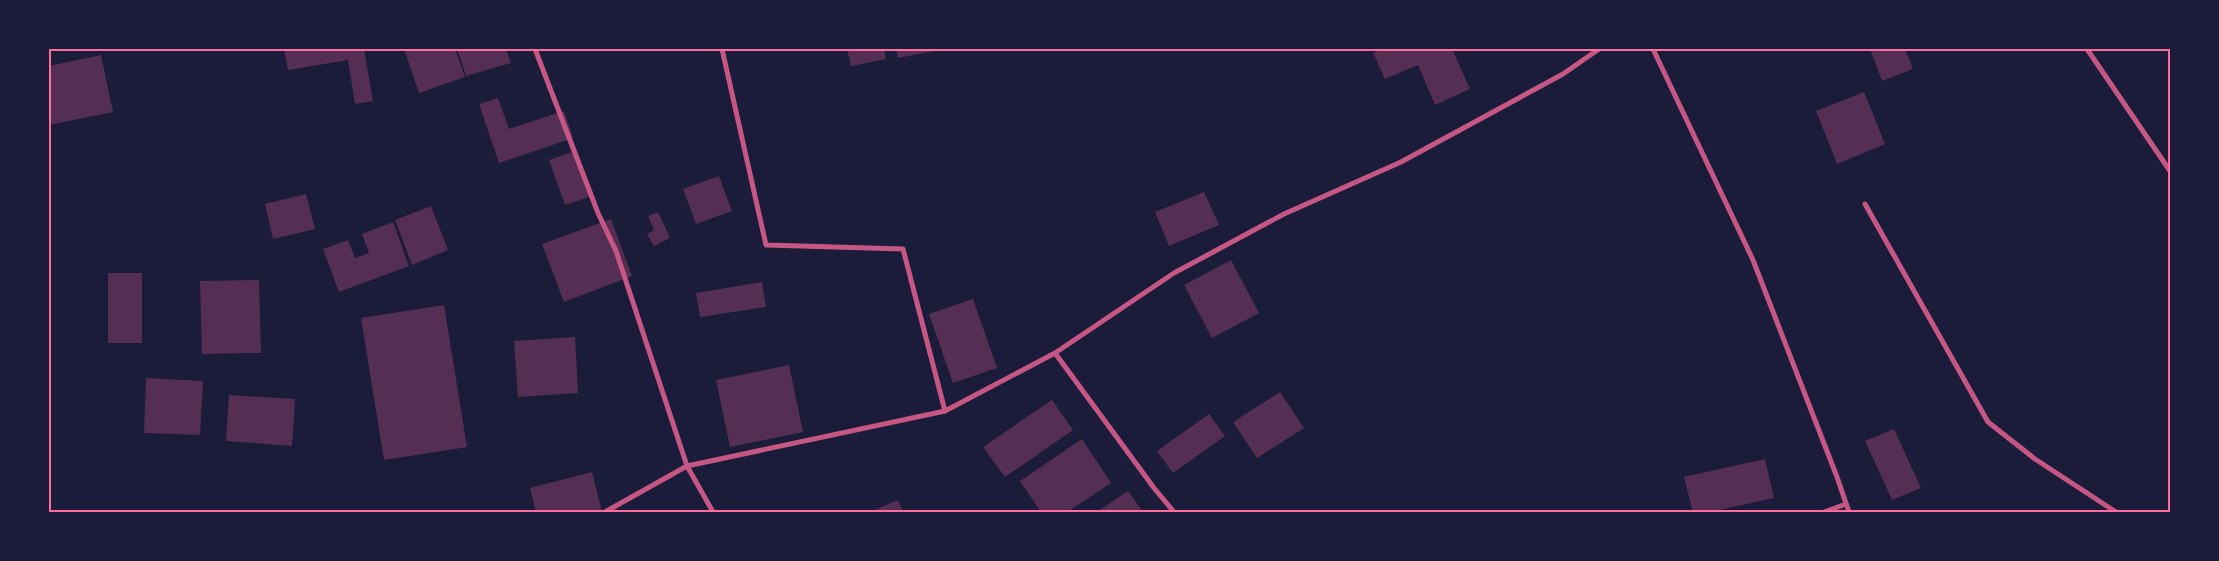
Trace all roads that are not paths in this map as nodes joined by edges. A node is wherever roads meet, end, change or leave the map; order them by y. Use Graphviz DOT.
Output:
graph roads {
  1 [pos="535,49"];
  2 [pos="722,49"];
  3 [pos="1599,49"];
  4 [pos="1653,49"];
  5 [pos="2087,49"];
  6 [pos="2170,171"];
  7 [pos="1866,204"];
  8 [pos="1055,353"];
  9 [pos="944,411"];
  10 [pos="687,466"];
  11 [pos="1846,504"];
  12 [pos="604,512"];
  13 [pos="714,512"];
  14 [pos="1174,512"];
  15 [pos="1824,512"];
  16 [pos="1849,512"];
  17 [pos="2116,512"];
  1 -- 10 [label="street"];
  2 -- 9 [label="street"];
  3 -- 8 [label="street"];
  4 -- 11 [label="street"];
  5 -- 6 [label="street"];
  7 -- 17 [label="street"];
  8 -- 9 [label="street"];
  8 -- 14 [label="street"];
  9 -- 10 [label="street"];
  10 -- 12 [label="street"];
  10 -- 13 [label="street"];
  11 -- 15 [label="street"];
  11 -- 16 [label="street"];
}
